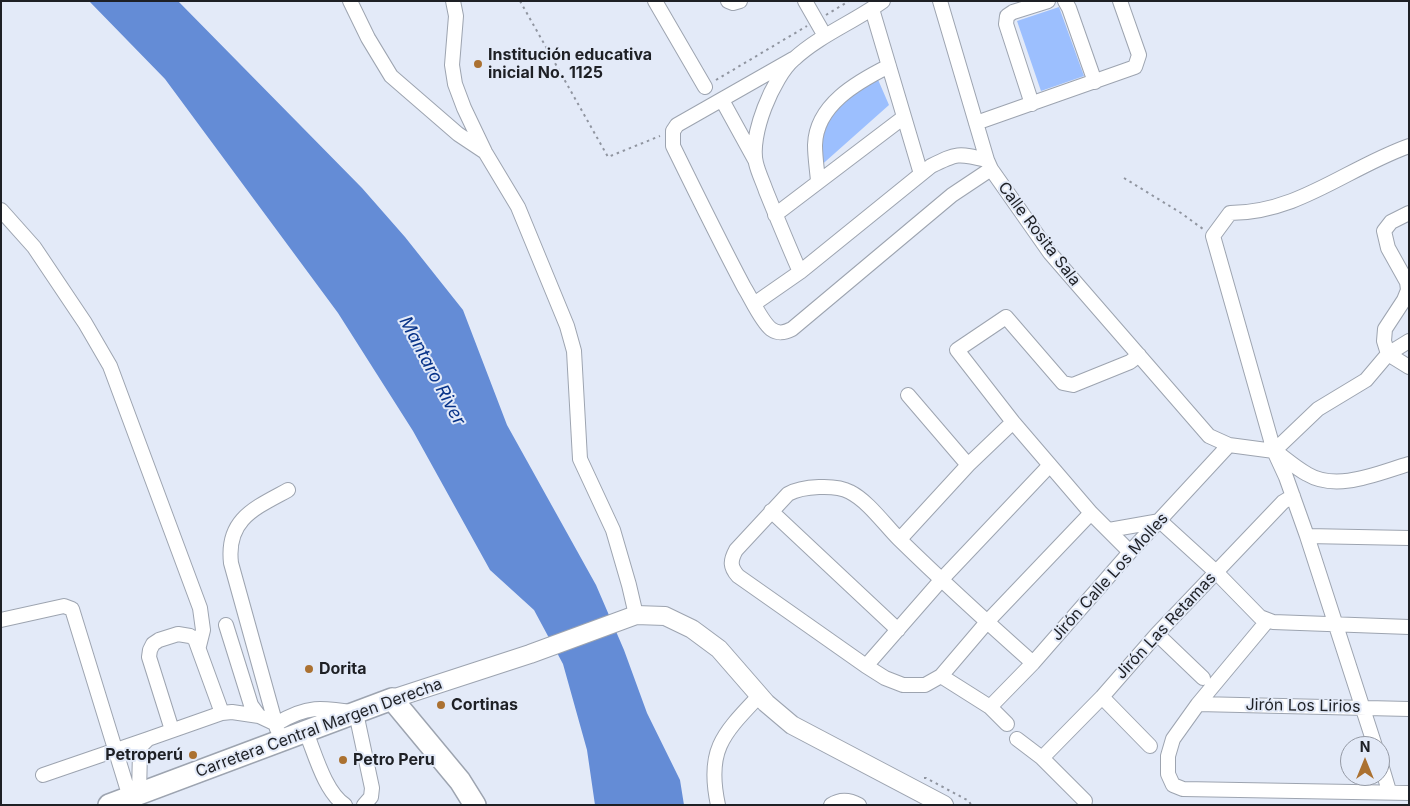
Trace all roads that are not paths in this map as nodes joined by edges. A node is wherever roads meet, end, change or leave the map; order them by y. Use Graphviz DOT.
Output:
graph roads {
  1 [pos="350,1"];
  2 [pos="453,1"];
  3 [pos="655,1"];
  4 [pos="728,1"];
  5 [pos="740,1"];
  6 [pos="805,1"];
  7 [pos="940,1"];
  8 [pos="1048,1"];
  9 [pos="1065,1"];
  10 [pos="1120,1"];
  11 [pos="878,5"];
  12 [pos="825,36"];
  13 [pos="793,59"];
  14 [pos="888,66"];
  15 [pos="1095,82"];
  16 [pos="706,86"];
  17 [pos="722,100"];
  18 [pos="1032,104"];
  19 [pos="904,117"];
  20 [pos="976,123"];
  21 [pos="1409,146"];
  22 [pos="485,152"];
  23 [pos="755,161"];
  24 [pos="989,165"];
  25 [pos="921,174"];
  26 [pos="818,181"];
  27 [pos="1,210"];
  28 [pos="1409,213"];
  29 [pos="775,215"];
  30 [pos="800,272"];
  31 [pos="754,304"];
  32 [pos="1409,341"];
  33 [pos="1388,354"];
  34 [pos="1138,355"];
  35 [pos="1409,367"];
  36 [pos="908,394"];
  37 [pos="1013,422"];
  38 [pos="1229,445"];
  39 [pos="1274,451"];
  40 [pos="1409,464"];
  41 [pos="968,465"];
  42 [pos="1050,465"];
  43 [pos="288,490"];
  44 [pos="1293,496"];
  45 [pos="771,511"];
  46 [pos="1090,513"];
  47 [pos="1160,521"];
  48 [pos="1109,530"];
  49 [pos="1307,536"];
  50 [pos="1409,538"];
  51 [pos="900,539"];
  52 [pos="1130,552"];
  53 [pos="1216,572"];
  54 [pos="942,579"];
  55 [pos="630,617"];
  56 [pos="1,620"];
  57 [pos="1268,620"];
  58 [pos="986,622"];
  59 [pos="226,625"];
  60 [pos="1336,625"];
  61 [pos="1409,627"];
  62 [pos="898,630"];
  63 [pos="1157,634"];
  64 [pos="199,646"];
  65 [pos="1033,663"];
  66 [pos="866,666"];
  67 [pos="941,676"];
  68 [pos="1203,678"];
  69 [pos="759,696"];
  70 [pos="1102,697"];
  71 [pos="392,699"];
  72 [pos="1198,704"];
  73 [pos="990,707"];
  74 [pos="1363,707"];
  75 [pos="1409,709"];
  76 [pos="222,713"];
  77 [pos="356,713"];
  78 [pos="259,716"];
  79 [pos="1007,724"];
  80 [pos="172,730"];
  81 [pos="306,732"];
  82 [pos="278,733"];
  83 [pos="1372,736"];
  84 [pos="148,739"];
  85 [pos="1016,739"];
  86 [pos="1150,746"];
  87 [pos="114,750"];
  88 [pos="1042,758"];
  89 [pos="43,775"];
  90 [pos="1388,786"];
  91 [pos="1390,791"];
  92 [pos="1409,793"];
  93 [pos="126,801"];
  94 [pos="1085,801"];
  95 [pos="835,803"];
  96 [pos="345,805"];
  97 [pos="364,805"];
  98 [pos="475,805"];
  99 [pos="718,805"];
  100 [pos="859,805"];
  101 [pos="944,805"];
  1 -- 22 [label="street"];
  2 -- 22 [label="street"];
  3 -- 16 [label="street"];
  4 -- 5 [label="street"];
  6 -- 12 [label="street"];
  7 -- 20 [label="street, Calle Rosita Sala"];
  8 -- 18 [label="street"];
  9 -- 15 [label="street"];
  10 -- 15 [label="street"];
  11 -- 12 [label="street"];
  11 -- 14 [label="street"];
  12 -- 13 [label="street"];
  13 -- 17 [label="street"];
  13 -- 23 [label="street"];
  14 -- 19 [label="street"];
  14 -- 26 [label="street"];
  15 -- 18 [label="street"];
  17 -- 23 [label="street"];
  17 -- 31 [label="street"];
  18 -- 20 [label="street"];
  19 -- 25 [label="street"];
  19 -- 26 [label="street"];
  20 -- 24 [label="street, Calle Rosita Sala"];
  21 -- 39 [label="street"];
  22 -- 55 [label="street"];
  23 -- 29 [label="street"];
  24 -- 25 [label="street"];
  24 -- 31 [label="street"];
  24 -- 34 [label="street, Calle Rosita Sala"];
  25 -- 30 [label="street"];
  26 -- 29 [label="street"];
  27 -- 64 [label="street"];
  28 -- 33 [label="street"];
  29 -- 30 [label="street"];
  30 -- 31 [label="street"];
  32 -- 33 [label="street"];
  33 -- 35 [label="street"];
  33 -- 39 [label="street"];
  34 -- 37 [label="street"];
  34 -- 38 [label="street, Calle Rosita Sala"];
  36 -- 41 [label="street"];
  37 -- 41 [label="street"];
  37 -- 42 [label="street"];
  38 -- 39 [label="street, Calle Rosita Sala"];
  38 -- 47 [label="street, Jirón Calle Los Molles"];
  39 -- 40 [label="street"];
  39 -- 44 [label="street"];
  41 -- 51 [label="street"];
  42 -- 46 [label="street"];
  42 -- 54 [label="street"];
  43 -- 82 [label="street"];
  44 -- 49 [label="street"];
  44 -- 53 [label="street, Jirón Las Retamas"];
  45 -- 51 [label="street"];
  45 -- 62 [label="street"];
  45 -- 66 [label="street"];
  46 -- 48 [label="street"];
  46 -- 58 [label="street"];
  47 -- 48 [label="street"];
  47 -- 52 [label="street, Jirón Calle Los Molles"];
  47 -- 53 [label="street"];
  48 -- 52 [label="street"];
  49 -- 50 [label="street"];
  49 -- 60 [label="street"];
  51 -- 54 [label="street"];
  52 -- 65 [label="street, Jirón Calle Los Molles"];
  53 -- 57 [label="street"];
  53 -- 63 [label="street, Jirón Las Retamas"];
  54 -- 58 [label="street"];
  54 -- 62 [label="street"];
  55 -- 69 [label="main road"];
  55 -- 71 [label="main road, Carretera Central Margen Derecha"];
  56 -- 87 [label="street"];
  57 -- 60 [label="street"];
  57 -- 72 [label="street"];
  58 -- 65 [label="street"];
  58 -- 67 [label="street"];
  59 -- 78 [label="street"];
  60 -- 61 [label="street"];
  60 -- 74 [label="street"];
  62 -- 66 [label="street"];
  63 -- 68 [label="street"];
  63 -- 70 [label="street, Jirón Las Retamas"];
  64 -- 76 [label="street"];
  64 -- 80 [label="street"];
  65 -- 73 [label="street, Jirón Calle Los Molles"];
  66 -- 67 [label="street"];
  67 -- 73 [label="street"];
  69 -- 99 [label="street"];
  69 -- 101 [label="main road"];
  70 -- 86 [label="street"];
  70 -- 88 [label="street, Jirón Las Retamas"];
  71 -- 77 [label="highway, Carretera Central Margen Derecha"];
  71 -- 98 [label="highway"];
  72 -- 74 [label="street, Jirón Los Lirios"];
  72 -- 91 [label="street"];
  73 -- 79 [label="street"];
  74 -- 75 [label="street, Jirón Los Lirios"];
  74 -- 83 [label="street"];
  76 -- 78 [label="street"];
  76 -- 80 [label="street"];
  77 -- 81 [label="highway, Carretera Central Margen Derecha"];
  77 -- 82 [label="street"];
  77 -- 97 [label="street"];
  78 -- 82 [label="street"];
  80 -- 84 [label="street"];
  81 -- 82 [label="highway, Carretera Central Margen Derecha"];
  81 -- 96 [label="street"];
  82 -- 93 [label="highway, Carretera Central Margen Derecha"];
  84 -- 87 [label="street"];
  84 -- 93 [label="street"];
  85 -- 88 [label="street"];
  87 -- 89 [label="street"];
  87 -- 93 [label="street"];
  88 -- 94 [label="street"];
  90 -- 91 [label="street"];
  91 -- 92 [label="street"];
  95 -- 100 [label="street"];
}
